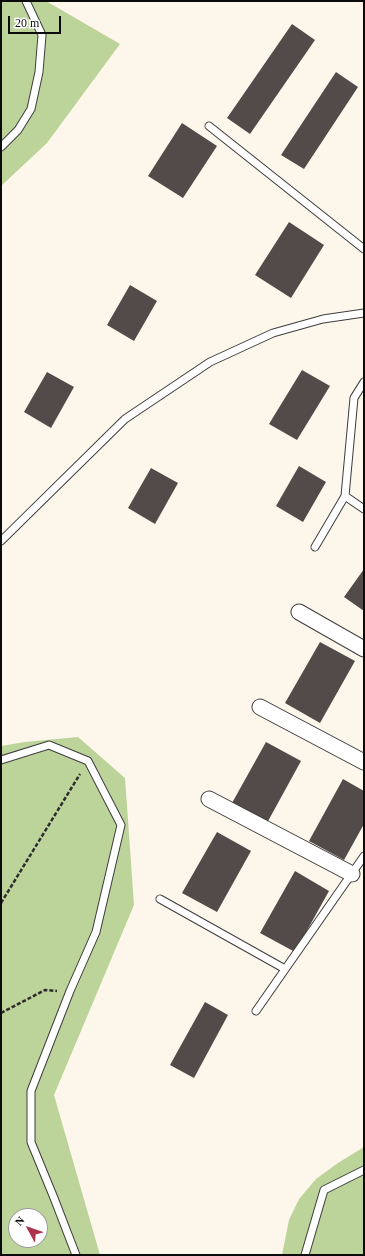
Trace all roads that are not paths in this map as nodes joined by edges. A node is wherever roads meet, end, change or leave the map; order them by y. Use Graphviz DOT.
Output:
graph roads {
  1 [pos="26,1"];
  2 [pos="210,126"];
  3 [pos="1,147"];
  4 [pos="364,249"];
  5 [pos="364,313"];
  6 [pos="364,382"];
  7 [pos="345,496"];
  8 [pos="364,509"];
  9 [pos="1,540"];
  10 [pos="315,547"];
  11 [pos="299,612"];
  12 [pos="364,649"];
  13 [pos="260,707"];
  14 [pos="1,760"];
  15 [pos="364,762"];
  16 [pos="209,799"];
  17 [pos="364,856"];
  18 [pos="352,874"];
  19 [pos="160,899"];
  20 [pos="285,969"];
  21 [pos="256,1011"];
  22 [pos="364,1170"];
  23 [pos="76,1255"];
  24 [pos="305,1255"];
  1 -- 3 [label="lane"];
  2 -- 4 [label="lane"];
  5 -- 9 [label="lane"];
  6 -- 7 [label="lane"];
  7 -- 8 [label="lane"];
  7 -- 10 [label="lane"];
  11 -- 12 [label="street"];
  13 -- 15 [label="street"];
  14 -- 23 [label="lane"];
  16 -- 18 [label="street"];
  17 -- 18 [label="lane"];
  18 -- 20 [label="lane"];
  19 -- 20 [label="lane"];
  20 -- 21 [label="lane"];
  22 -- 24 [label="lane"];
}
